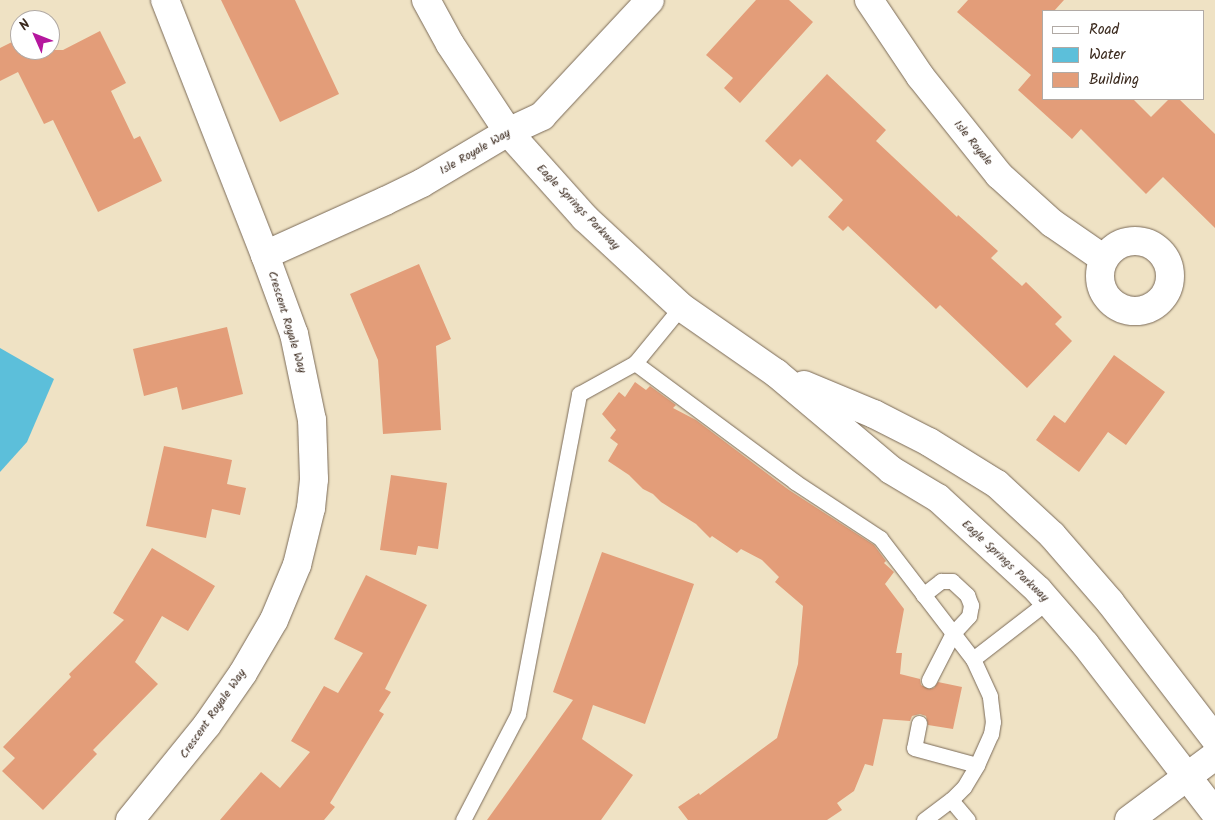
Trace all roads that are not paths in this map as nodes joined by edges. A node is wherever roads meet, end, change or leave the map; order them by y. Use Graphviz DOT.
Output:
graph roads {
  1 [pos="165,0"];
  2 [pos="426,0"];
  3 [pos="650,0"];
  4 [pos="870,0"];
  5 [pos="508,132"];
  6 [pos="265,255"];
  7 [pos="1104,259"];
  8 [pos="681,307"];
  9 [pos="635,363"];
  10 [pos="776,373"];
  11 [pos="922,595"];
  12 [pos="1048,601"];
  13 [pos="953,633"];
  14 [pos="973,659"];
  15 [pos="929,680"];
  16 [pos="919,723"];
  17 [pos="1215,739"];
  18 [pos="1215,756"];
  19 [pos="977,765"];
  20 [pos="1187,776"];
  21 [pos="951,800"];
  22 [pos="1215,813"];
  23 [pos="130,820"];
  24 [pos="463,820"];
  25 [pos="924,820"];
  26 [pos="968,820"];
  27 [pos="1129,820"];
  1 -- 6 [label="street, Crescent Royale Way"];
  2 -- 5 [label="street, Eagle Springs Parkway"];
  3 -- 5 [label="street, Isle Royale Way"];
  4 -- 7 [label="street, Isle Royale"];
  5 -- 6 [label="street, Isle Royale Way"];
  5 -- 8 [label="street, Eagle Springs Parkway"];
  6 -- 23 [label="street, Crescent Royale Way"];
  8 -- 9 [label="lane"];
  8 -- 10 [label="street, Eagle Springs Parkway"];
  9 -- 11 [label="lane"];
  9 -- 24 [label="lane"];
  10 -- 12 [label="street, Eagle Springs Parkway"];
  10 -- 17 [label="street, Eagle Springs Parkway"];
  11 -- 13 [label="lane"];
  11 -- 13 [label="lane"];
  12 -- 14 [label="lane"];
  12 -- 20 [label="street, Eagle Springs Parkway"];
  13 -- 14 [label="lane"];
  13 -- 15 [label="lane"];
  14 -- 19 [label="lane"];
  16 -- 19 [label="lane"];
  18 -- 20 [label="street"];
  19 -- 21 [label="lane"];
  20 -- 22 [label="street, Eagle Springs Parkway"];
  20 -- 27 [label="street"];
  21 -- 25 [label="lane"];
  21 -- 26 [label="lane"];
}
